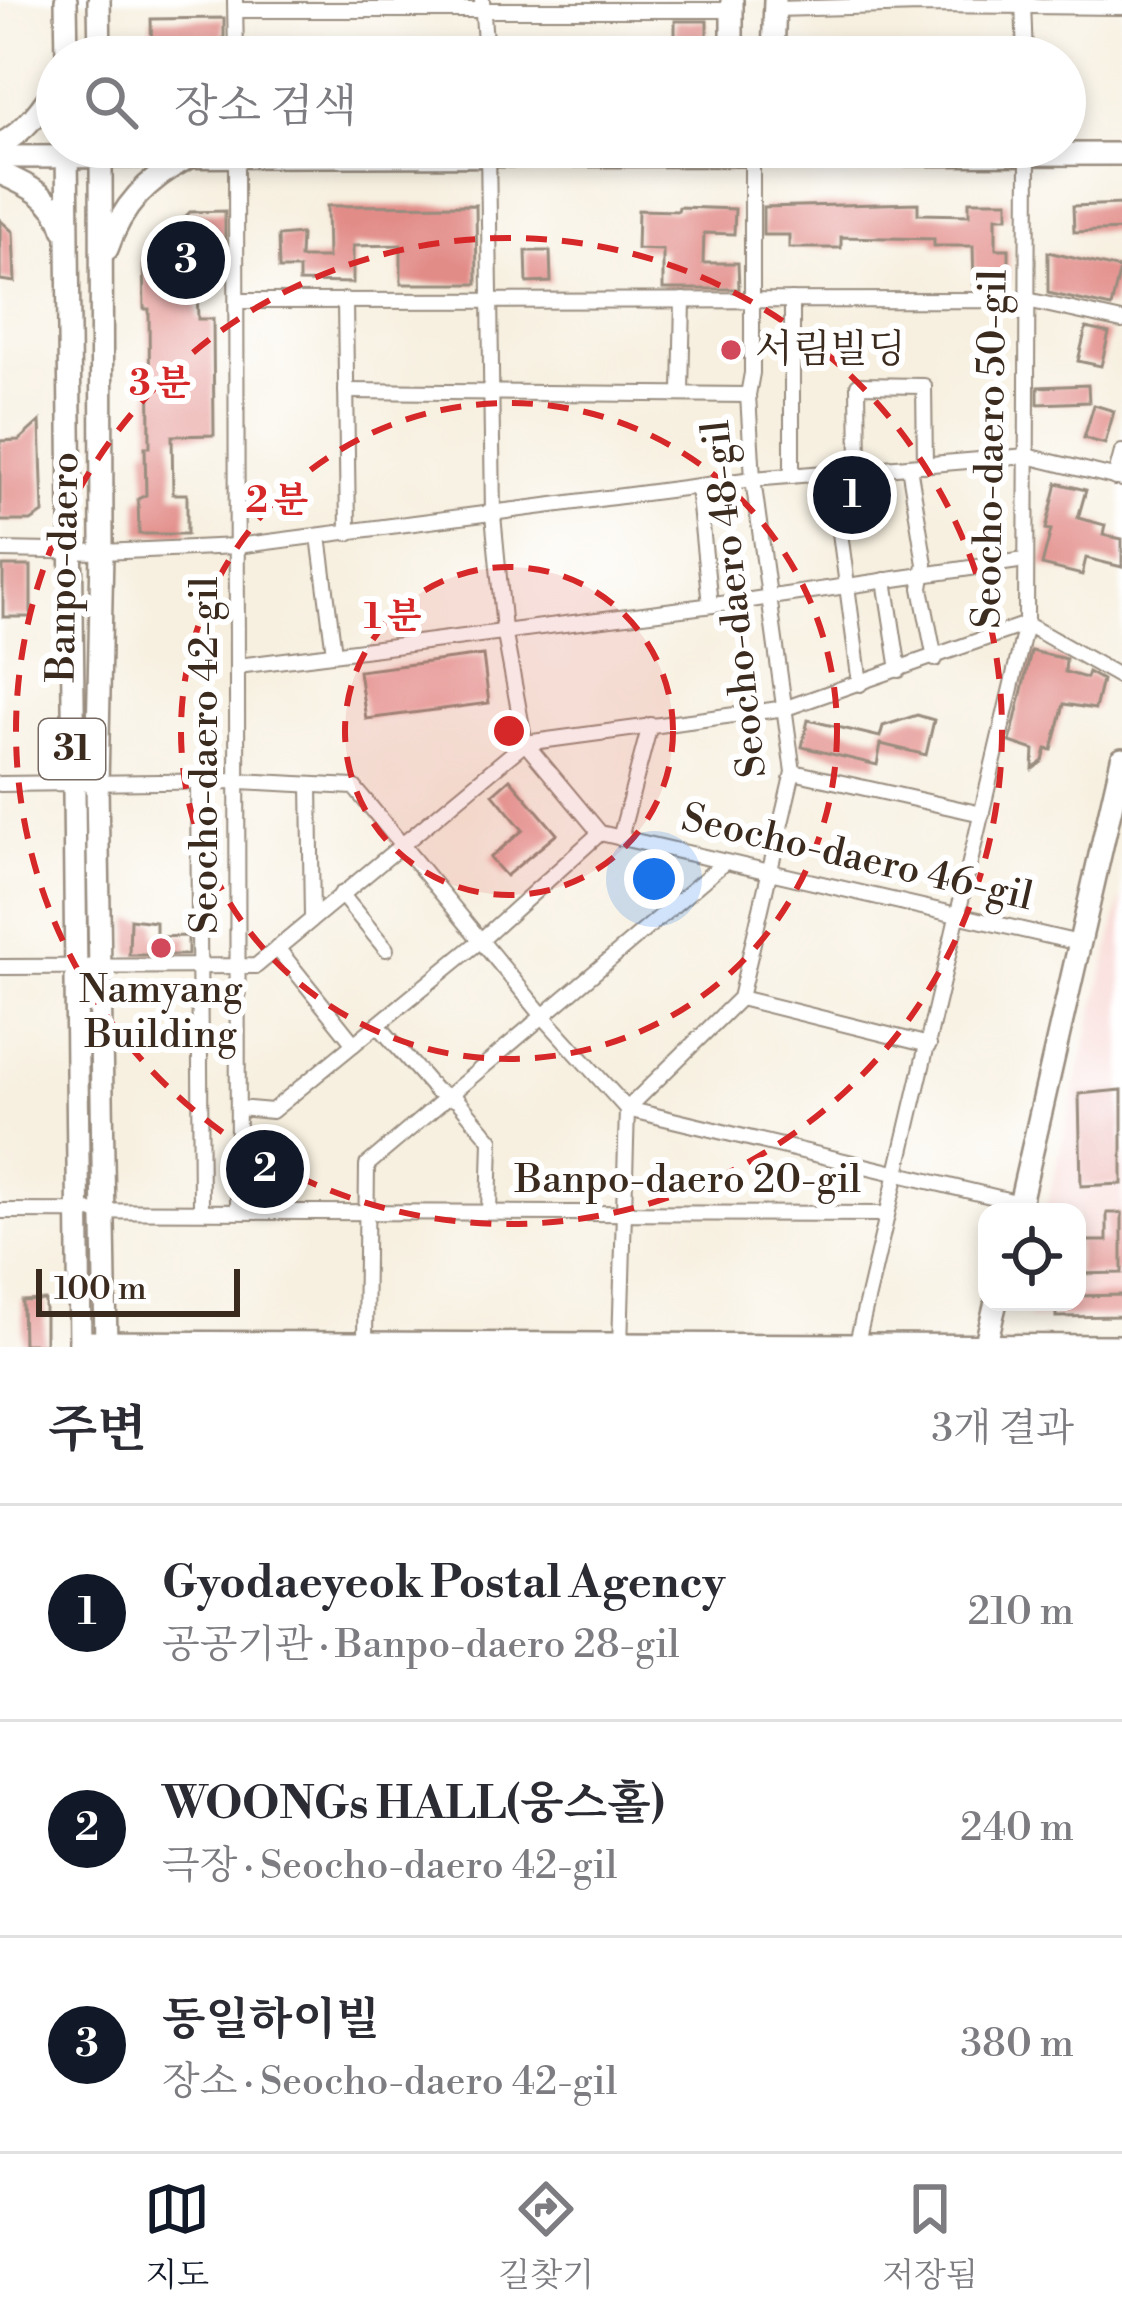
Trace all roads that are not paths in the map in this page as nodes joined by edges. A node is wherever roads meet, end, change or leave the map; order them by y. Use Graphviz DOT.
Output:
graph roads {
  1 [pos="66,0"];
  2 [pos="99,0"];
  3 [pos="922,3"];
  4 [pos="1023,3"];
  5 [pos="775,4"];
  6 [pos="236,5"];
  7 [pos="484,5"];
  8 [pos="732,5"];
  9 [pos="1122,7"];
  10 [pos="67,36"];
  11 [pos="100,36"];
  12 [pos="236,36"];
  13 [pos="485,36"];
  14 [pos="732,36"];
  15 [pos="774,36"];
  16 [pos="1024,36"];
  17 [pos="36,112"];
  18 [pos="0,144"];
  19 [pos="1086,152"];
  20 [pos="36,154"];
  21 [pos="1122,154"];
  22 [pos="0,157"];
  23 [pos="67,168"];
  24 [pos="102,168"];
  25 [pos="163,168"];
  26 [pos="236,168"];
  27 [pos="488,168"];
  28 [pos="752,168"];
  29 [pos="1028,168"];
  30 [pos="0,172"];
  31 [pos="67,240"];
  32 [pos="102,264"];
  33 [pos="490,299"];
  34 [pos="1027,299"];
  35 [pos="345,300"];
  36 [pos="683,300"];
  37 [pos="752,300"];
  38 [pos="792,300"];
  39 [pos="237,301"];
  40 [pos="1122,321"];
  41 [pos="346,391"];
  42 [pos="491,392"];
  43 [pos="681,392"];
  44 [pos="748,395"];
  45 [pos="1122,452"];
  46 [pos="1027,456"];
  47 [pos="917,466"];
  48 [pos="860,470"];
  49 [pos="832,472"];
  50 [pos="792,476"];
  51 [pos="1118,478"];
  52 [pos="753,479"];
  53 [pos="698,487"];
  54 [pos="493,515"];
  55 [pos="348,533"];
  56 [pos="319,536"];
  57 [pos="237,546"];
  58 [pos="0,550"];
  59 [pos="70,551"];
  60 [pos="102,552"];
  61 [pos="1025,560"];
  62 [pos="922,574"];
  63 [pos="885,580"];
  64 [pos="844,586"];
  65 [pos="770,596"];
  66 [pos="710,605"];
  67 [pos="1026,624"];
  68 [pos="504,630"];
  69 [pos="334,653"];
  70 [pos="935,659"];
  71 [pos="238,666"];
  72 [pos="898,670"];
  73 [pos="1122,678"];
  74 [pos="860,683"];
  75 [pos="786,708"];
  76 [pos="650,724"];
  77 [pos="525,743"];
  78 [pos="1122,759"];
  79 [pos="793,772"];
  80 [pos="239,781"];
  81 [pos="198,782"];
  82 [pos="0,784"];
  83 [pos="73,785"];
  84 [pos="97,785"];
  85 [pos="310,785"];
  86 [pos="982,814"];
  87 [pos="599,833"];
  88 [pos="620,838"];
  89 [pos="402,843"];
  90 [pos="725,862"];
  91 [pos="770,873"];
  92 [pos="341,894"];
  93 [pos="960,914"];
  94 [pos="312,918"];
  95 [pos="481,940"];
  96 [pos="1079,943"];
  97 [pos="277,948"];
  98 [pos="386,949"];
  99 [pos="240,966"];
  100 [pos="0,967"];
  101 [pos="76,968"];
  102 [pos="99,968"];
  103 [pos="201,968"];
  104 [pos="740,998"];
  105 [pos="543,1016"];
  106 [pos="378,1024"];
  107 [pos="353,1044"];
  108 [pos="929,1045"];
  109 [pos="448,1096"];
  110 [pos="238,1108"];
  111 [pos="627,1109"];
  112 [pos="899,1175"];
  113 [pos="1001,1203"];
  114 [pos="1020,1203"];
  115 [pos="104,1210"];
  116 [pos="201,1210"];
  117 [pos="238,1210"];
  118 [pos="0,1211"];
  119 [pos="80,1211"];
  120 [pos="364,1211"];
  121 [pos="489,1212"];
  122 [pos="624,1213"];
  123 [pos="887,1214"];
  124 [pos="994,1311"];
  125 [pos="365,1341"];
  126 [pos="106,1344"];
  127 [pos="247,1344"];
  128 [pos="454,1344"];
  129 [pos="80,1345"];
  130 [pos="620,1345"];
  131 [pos="857,1346"];
  132 [pos="986,1346"];
  133 [pos="1122,1346"];
  1 -- 10 [label="main road"];
  2 -- 11 [label="main road"];
  3 -- 4 [label="street"];
  3 -- 5 [label="street"];
  4 -- 9 [label="street"];
  4 -- 16 [label="street"];
  5 -- 15 [label="main road"];
  6 -- 7 [label="street"];
  6 -- 12 [label="street"];
  7 -- 8 [label="street"];
  7 -- 13 [label="street"];
  8 -- 14 [label="main road"];
  17 -- 18 [label="main road"];
  19 -- 21 [label="main road"];
  20 -- 22 [label="main road"];
  23 -- 31 [label="main road, Banpo-daero / 31"];
  24 -- 32 [label="main road, Banpo-daero / 31"];
  25 -- 32 [label="main road"];
  26 -- 39 [label="street, Seocho-daero 42-gil"];
  27 -- 33 [label="street"];
  28 -- 37 [label="street, Seocho-daero 48-gil"];
  29 -- 34 [label="street, Seocho-daero 50-gil"];
  30 -- 31 [label="main road"];
  31 -- 59 [label="main road, Banpo-daero / 31"];
  32 -- 60 [label="main road, Banpo-daero / 31"];
  33 -- 35 [label="street"];
  33 -- 36 [label="street"];
  33 -- 42 [label="street"];
  34 -- 38 [label="street"];
  34 -- 40 [label="street"];
  34 -- 46 [label="street, Seocho-daero 50-gil"];
  35 -- 39 [label="street"];
  35 -- 41 [label="street"];
  36 -- 37 [label="street"];
  36 -- 43 [label="street"];
  37 -- 38 [label="street"];
  37 -- 44 [label="street, Seocho-daero 48-gil"];
  38 -- 50 [label="street"];
  39 -- 57 [label="street, Seocho-daero 42-gil"];
  41 -- 42 [label="street"];
  41 -- 55 [label="street"];
  42 -- 43 [label="street"];
  42 -- 54 [label="street"];
  43 -- 44 [label="street"];
  44 -- 52 [label="street, Seocho-daero 48-gil"];
  45 -- 51 [label="street"];
  46 -- 47 [label="street"];
  46 -- 51 [label="street"];
  46 -- 61 [label="street, Seocho-daero 50-gil"];
  47 -- 48 [label="street"];
  47 -- 48 [label="street"];
  47 -- 62 [label="street"];
  48 -- 49 [label="street"];
  49 -- 50 [label="street"];
  49 -- 64 [label="street"];
  50 -- 52 [label="street"];
  52 -- 53 [label="street"];
  52 -- 65 [label="street, Seocho-daero 48-gil"];
  53 -- 54 [label="street"];
  53 -- 66 [label="street"];
  54 -- 55 [label="street"];
  54 -- 68 [label="street"];
  55 -- 56 [label="street"];
  56 -- 57 [label="street"];
  56 -- 69 [label="street"];
  57 -- 60 [label="street"];
  57 -- 71 [label="street, Seocho-daero 42-gil"];
  58 -- 59 [label="street"];
  59 -- 60 [label="street"];
  59 -- 83 [label="main road, Banpo-daero / 31"];
  60 -- 84 [label="main road, Banpo-daero / 31"];
  61 -- 62 [label="street"];
  61 -- 67 [label="street, Seocho-daero 50-gil"];
  62 -- 63 [label="street"];
  62 -- 70 [label="street"];
  63 -- 64 [label="street"];
  63 -- 72 [label="street"];
  64 -- 65 [label="street"];
  64 -- 74 [label="street"];
  65 -- 66 [label="street"];
  65 -- 75 [label="street, Seocho-daero 48-gil"];
  66 -- 68 [label="street"];
  67 -- 70 [label="street"];
  67 -- 73 [label="street"];
  67 -- 86 [label="street, Seocho-daero 50-gil"];
  68 -- 69 [label="street"];
  68 -- 77 [label="street"];
  69 -- 71 [label="street"];
  70 -- 72 [label="street"];
  71 -- 80 [label="street, Seocho-daero 42-gil"];
  72 -- 74 [label="street"];
  74 -- 75 [label="street"];
  75 -- 76 [label="street"];
  75 -- 79 [label="street, Seocho-daero 48-gil"];
  76 -- 77 [label="street"];
  76 -- 88 [label="street, Seocho-daero 46-gil"];
  77 -- 87 [label="street"];
  77 -- 89 [label="street"];
  78 -- 96 [label="main road"];
  79 -- 86 [label="street"];
  79 -- 91 [label="street, Seocho-daero 48-gil"];
  80 -- 81 [label="street"];
  80 -- 85 [label="street"];
  80 -- 99 [label="street, Seocho-daero 42-gil"];
  81 -- 84 [label="street"];
  81 -- 103 [label="street"];
  82 -- 83 [label="street"];
  83 -- 84 [label="street"];
  83 -- 101 [label="main road, Banpo-daero / 31"];
  84 -- 102 [label="main road, Banpo-daero / 31"];
  85 -- 89 [label="street"];
  85 -- 94 [label="street"];
  86 -- 93 [label="street, Seocho-daero 50-gil"];
  87 -- 88 [label="street, Seocho-daero 46-gil"];
  87 -- 95 [label="street"];
  88 -- 90 [label="street, Seocho-daero 46-gil"];
  89 -- 92 [label="street"];
  89 -- 95 [label="street"];
  90 -- 91 [label="street, Seocho-daero 46-gil"];
  90 -- 105 [label="street"];
  91 -- 93 [label="street, Seocho-daero 46-gil"];
  91 -- 104 [label="street, Seocho-daero 48-gil"];
  92 -- 94 [label="street"];
  92 -- 98 [label="street"];
  93 -- 96 [label="street, Seocho-daero 46-gil"];
  93 -- 108 [label="street, Seocho-daero 50-gil"];
  94 -- 97 [label="street"];
  95 -- 105 [label="street"];
  95 -- 106 [label="street"];
  96 -- 114 [label="main road"];
  97 -- 99 [label="street"];
  97 -- 107 [label="street"];
  99 -- 103 [label="street"];
  99 -- 110 [label="street, Seocho-daero 42-gil"];
  100 -- 101 [label="street"];
  101 -- 102 [label="street"];
  101 -- 119 [label="main road, Banpo-daero / 31"];
  102 -- 103 [label="street"];
  102 -- 115 [label="main road, Banpo-daero / 31"];
  103 -- 116 [label="street"];
  104 -- 108 [label="street"];
  104 -- 111 [label="street"];
  105 -- 109 [label="street"];
  105 -- 111 [label="street"];
  106 -- 107 [label="street"];
  106 -- 109 [label="street, Banpo-daero 20-gil"];
  107 -- 110 [label="street"];
  108 -- 112 [label="street, Seocho-daero 50-gil"];
  109 -- 120 [label="street"];
  109 -- 121 [label="street, Banpo-daero 20-gil"];
  110 -- 117 [label="street, Seocho-daero 42-gil"];
  111 -- 112 [label="street"];
  111 -- 122 [label="street"];
  112 -- 113 [label="street"];
  112 -- 123 [label="street, Seocho-daero 50-gil"];
  115 -- 116 [label="street, Banpo-daero 20-gil"];
  115 -- 119 [label="street, Banpo-daero 20-gil"];
  115 -- 126 [label="main road, Banpo-daero / 31"];
  116 -- 117 [label="street, Banpo-daero 20-gil"];
  117 -- 120 [label="street, Banpo-daero 20-gil"];
  118 -- 119 [label="street, Banpo-daero 20-gil"];
  119 -- 129 [label="main road, Banpo-daero / 31"];
  120 -- 121 [label="street, Banpo-daero 20-gil"];
  120 -- 125 [label="street"];
  121 -- 122 [label="street, Banpo-daero 20-gil"];
  122 -- 123 [label="street, Banpo-daero 20-gil"];
  122 -- 130 [label="street"];
  123 -- 131 [label="street, Seocho-daero 50-gil"];
  124 -- 132 [label="main road"];
  125 -- 127 [label="main road"];
  125 -- 128 [label="main road"];
  126 -- 127 [label="main road"];
  126 -- 129 [label="main road"];
  128 -- 130 [label="main road"];
  130 -- 131 [label="main road"];
  131 -- 132 [label="main road"];
  132 -- 133 [label="main road"];
}
